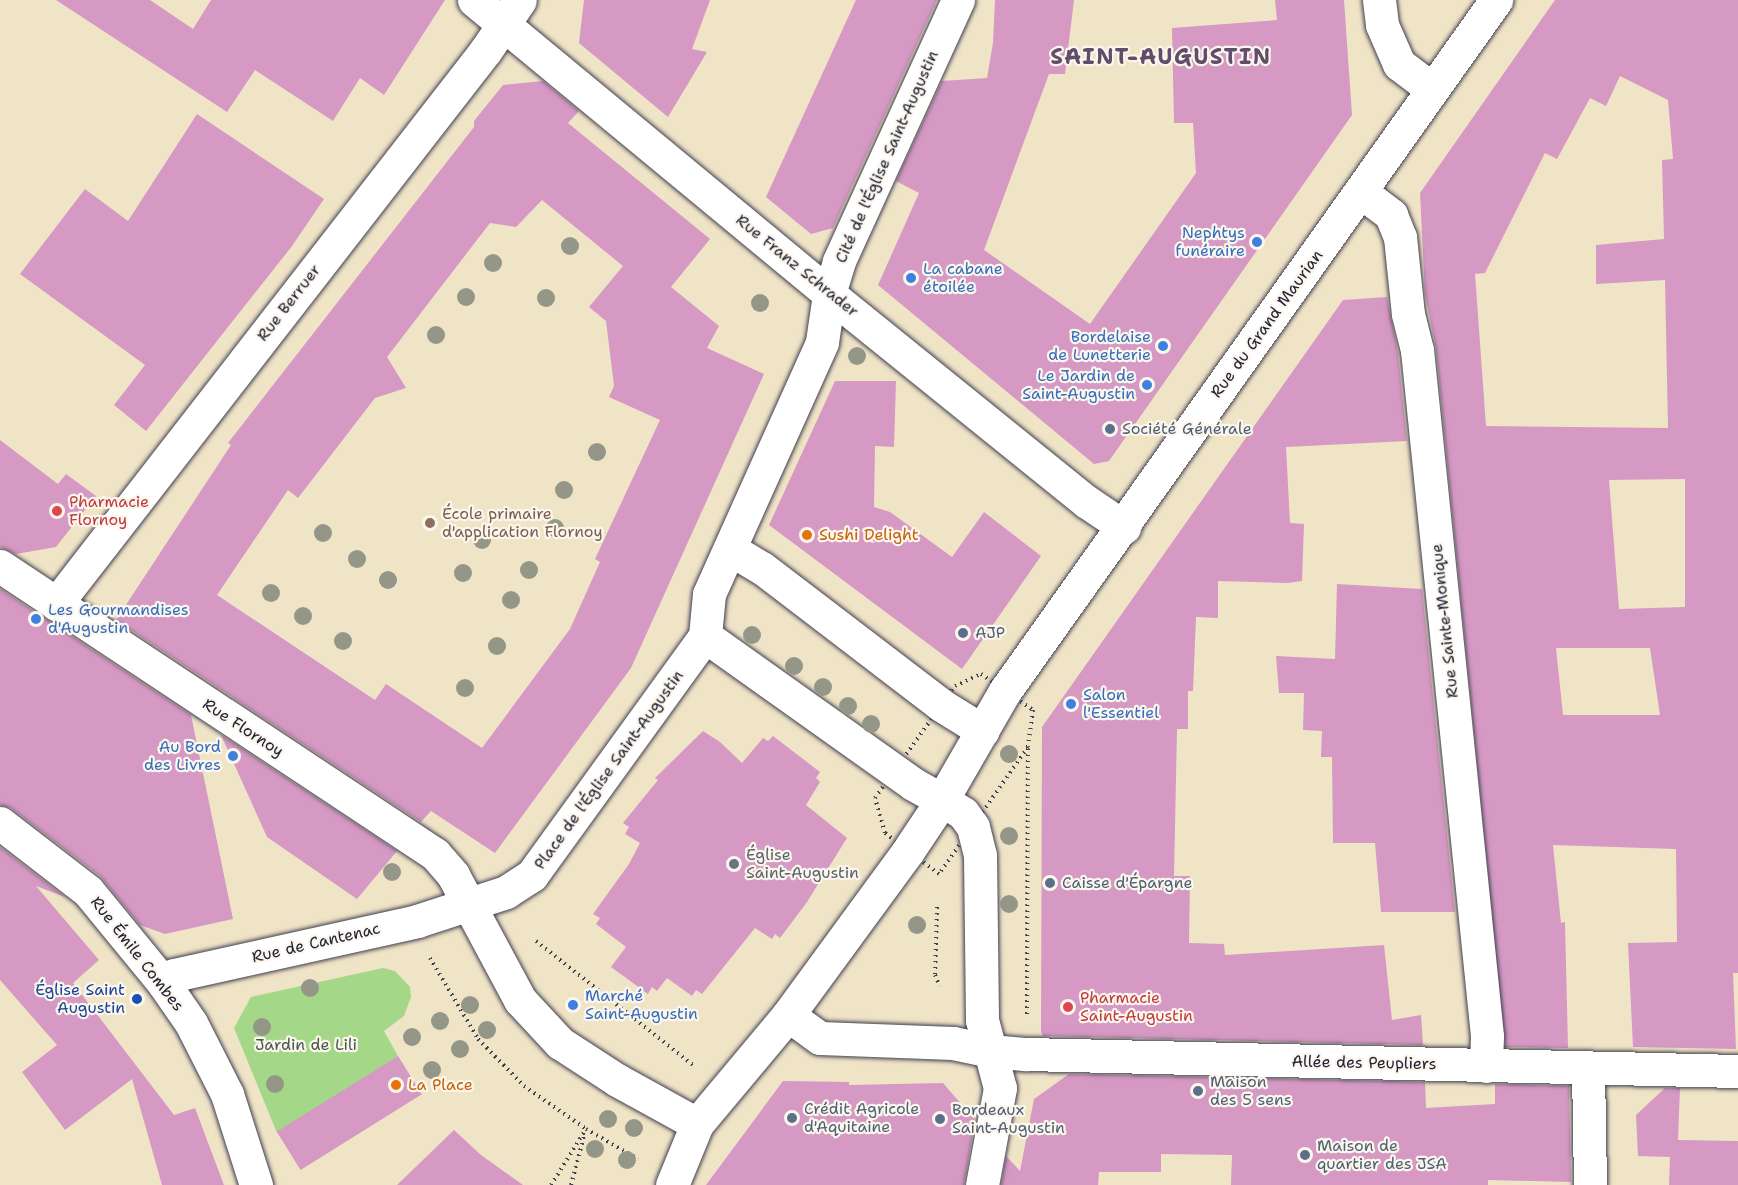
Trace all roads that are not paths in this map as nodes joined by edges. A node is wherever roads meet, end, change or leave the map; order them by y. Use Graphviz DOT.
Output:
graph roads {
  1 [pos="474,0"];
  2 [pos="958,0"];
  3 [pos="1379,0"];
  4 [pos="1496,0"];
  5 [pos="512,12"];
  6 [pos="1432,89"];
  7 [pos="1361,192"];
  8 [pos="830,294"];
  9 [pos="1124,527"];
  10 [pos="730,549"];
  11 [pos="0,566"];
  12 [pos="56,604"];
  13 [pos="705,636"];
  14 [pos="983,731"];
  15 [pos="942,800"];
  16 [pos="0,823"];
  17 [pos="469,905"];
  18 [pos="164,984"];
  19 [pos="788,1015"];
  20 [pos="990,1051"];
  21 [pos="1486,1066"];
  22 [pos="1588,1069"];
  23 [pos="1738,1071"];
  24 [pos="698,1124"];
  25 [pos="256,1185"];
  26 [pos="672,1185"];
  27 [pos="982,1185"];
  28 [pos="1590,1185"];
  1 -- 5 [label="street, Rue Franz Schrader"];
  2 -- 8 [label="street, Cité de l'Église Saint-Augustin"];
  3 -- 6 [label="street"];
  4 -- 6 [label="street, Rue du Grand Maurian"];
  5 -- 8 [label="street, Rue Franz Schrader"];
  5 -- 12 [label="street, Rue Berruer"];
  6 -- 7 [label="street, Rue du Grand Maurian"];
  7 -- 9 [label="street, Rue du Grand Maurian"];
  7 -- 21 [label="street, Rue Sainte-Monique"];
  8 -- 9 [label="street, Rue Franz Schrader"];
  8 -- 10 [label="street, Cité de l'Église Saint-Augustin"];
  9 -- 14 [label="street, Rue du Grand Maurian"];
  10 -- 13 [label="street"];
  10 -- 14 [label="street"];
  11 -- 12 [label="street, Rue Flornoy"];
  12 -- 17 [label="street, Rue Flornoy"];
  13 -- 15 [label="street"];
  13 -- 17 [label="street, Place de l'Église Saint-Augustin"];
  14 -- 15 [label="street, Rue du Grand Maurian"];
  15 -- 19 [label="street"];
  15 -- 20 [label="street"];
  16 -- 18 [label="street, Rue Émile Combes"];
  17 -- 18 [label="street, Rue de Cantenac"];
  17 -- 24 [label="street"];
  18 -- 25 [label="street, Rue Émile Combes"];
  19 -- 20 [label="street"];
  19 -- 24 [label="street"];
  20 -- 21 [label="street, Allée des Peupliers"];
  20 -- 27 [label="street"];
  21 -- 22 [label="street, Allée des Peupliers"];
  22 -- 23 [label="street, Allée des Peupliers"];
  22 -- 28 [label="street"];
  24 -- 26 [label="street"];
}
